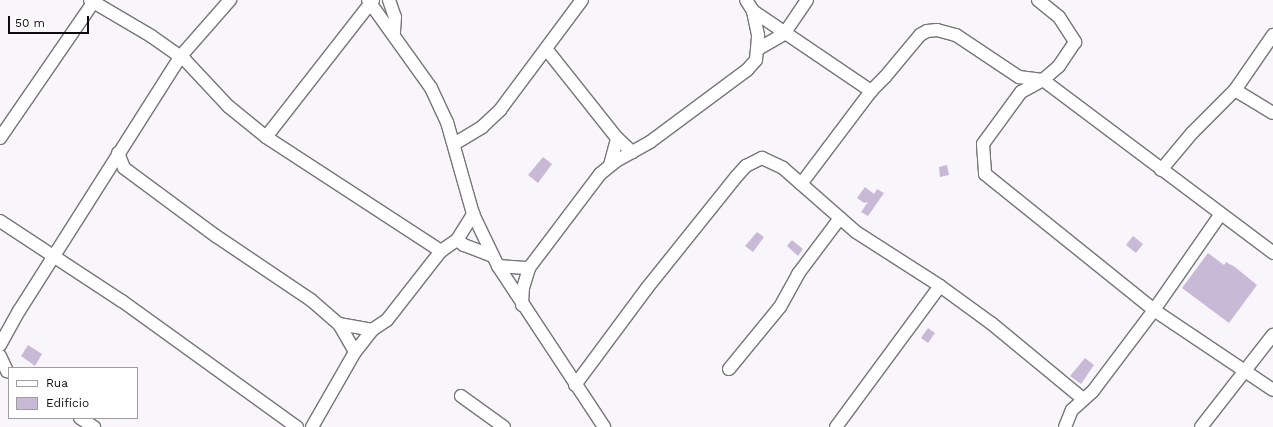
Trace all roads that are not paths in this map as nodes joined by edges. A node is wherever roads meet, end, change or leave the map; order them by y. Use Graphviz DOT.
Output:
graph roads {
  1 [pos="230,0"];
  2 [pos="389,0"];
  3 [pos="582,0"];
  4 [pos="746,0"];
  5 [pos="807,0"];
  6 [pos="1038,0"];
  7 [pos="93,1"];
  8 [pos="370,1"];
  9 [pos="753,11"];
  10 [pos="394,33"];
  11 [pos="784,34"];
  12 [pos="1273,35"];
  13 [pos="547,50"];
  14 [pos="758,50"];
  15 [pos="180,57"];
  16 [pos="1043,80"];
  17 [pos="1235,90"];
  18 [pos="871,91"];
  19 [pos="1273,113"];
  20 [pos="266,137"];
  21 [pos="0,138"];
  22 [pos="617,138"];
  23 [pos="454,144"];
  24 [pos="632,152"];
  25 [pos="118,153"];
  26 [pos="610,165"];
  27 [pos="124,168"];
  28 [pos="1161,170"];
  29 [pos="108,172"];
  30 [pos="802,184"];
  31 [pos="473,214"];
  32 [pos="1220,215"];
  33 [pos="840,218"];
  34 [pos="0,221"];
  35 [pos="457,240"];
  36 [pos="441,251"];
  37 [pos="1273,253"];
  38 [pos="54,258"];
  39 [pos="496,261"];
  40 [pos="529,268"];
  41 [pos="940,286"];
  42 [pos="522,305"];
  43 [pos="1154,310"];
  44 [pos="339,324"];
  45 [pos="372,330"];
  46 [pos="1273,335"];
  47 [pos="0,345"];
  48 [pos="355,352"];
  49 [pos="0,356"];
  50 [pos="729,369"];
  51 [pos="5,371"];
  52 [pos="1244,371"];
  53 [pos="575,385"];
  54 [pos="1273,390"];
  55 [pos="461,396"];
  56 [pos="1082,398"];
  57 [pos="82,419"];
  58 [pos="94,427"];
  59 [pos="297,427"];
  60 [pos="312,427"];
  61 [pos="504,427"];
  62 [pos="604,427"];
  63 [pos="836,427"];
  64 [pos="1065,427"];
  65 [pos="1201,427"];
  1 -- 15 [label="street"];
  2 -- 10 [label="street"];
  3 -- 13 [label="street"];
  4 -- 9 [label="street"];
  5 -- 11 [label="street"];
  6 -- 16 [label="street"];
  7 -- 15 [label="street"];
  7 -- 21 [label="street"];
  8 -- 10 [label="street"];
  8 -- 20 [label="street"];
  9 -- 11 [label="street"];
  9 -- 14 [label="street"];
  10 -- 23 [label="street"];
  11 -- 14 [label="street"];
  11 -- 18 [label="street"];
  12 -- 17 [label="street"];
  13 -- 22 [label="street"];
  13 -- 23 [label="street"];
  14 -- 24 [label="street"];
  15 -- 20 [label="street"];
  15 -- 25 [label="street"];
  16 -- 18 [label="street"];
  16 -- 28 [label="street"];
  16 -- 43 [label="street"];
  17 -- 19 [label="street"];
  17 -- 28 [label="street"];
  18 -- 30 [label="street"];
  20 -- 36 [label="street"];
  22 -- 24 [label="street"];
  22 -- 26 [label="street"];
  23 -- 31 [label="street"];
  24 -- 26 [label="street"];
  25 -- 27 [label="street"];
  25 -- 29 [label="street"];
  26 -- 40 [label="street"];
  27 -- 29 [label="street"];
  27 -- 44 [label="street"];
  28 -- 32 [label="street"];
  29 -- 38 [label="street"];
  30 -- 33 [label="street"];
  30 -- 53 [label="street"];
  31 -- 35 [label="street"];
  31 -- 39 [label="street"];
  32 -- 37 [label="street"];
  32 -- 43 [label="street"];
  33 -- 41 [label="street"];
  33 -- 50 [label="street"];
  34 -- 38 [label="street"];
  35 -- 36 [label="street"];
  35 -- 39 [label="street"];
  36 -- 45 [label="street"];
  38 -- 47 [label="street"];
  38 -- 59 [label="street"];
  39 -- 40 [label="street"];
  39 -- 42 [label="street"];
  40 -- 42 [label="street"];
  41 -- 56 [label="street"];
  41 -- 63 [label="street"];
  42 -- 53 [label="street"];
  43 -- 52 [label="street"];
  43 -- 56 [label="street"];
  44 -- 45 [label="street"];
  44 -- 48 [label="street"];
  45 -- 48 [label="street"];
  46 -- 52 [label="street"];
  48 -- 60 [label="street"];
  49 -- 51 [label="street"];
  52 -- 54 [label="street"];
  52 -- 65 [label="street"];
  53 -- 62 [label="street"];
  55 -- 61 [label="street"];
  56 -- 64 [label="street"];
  57 -- 58 [label="street"];
}
